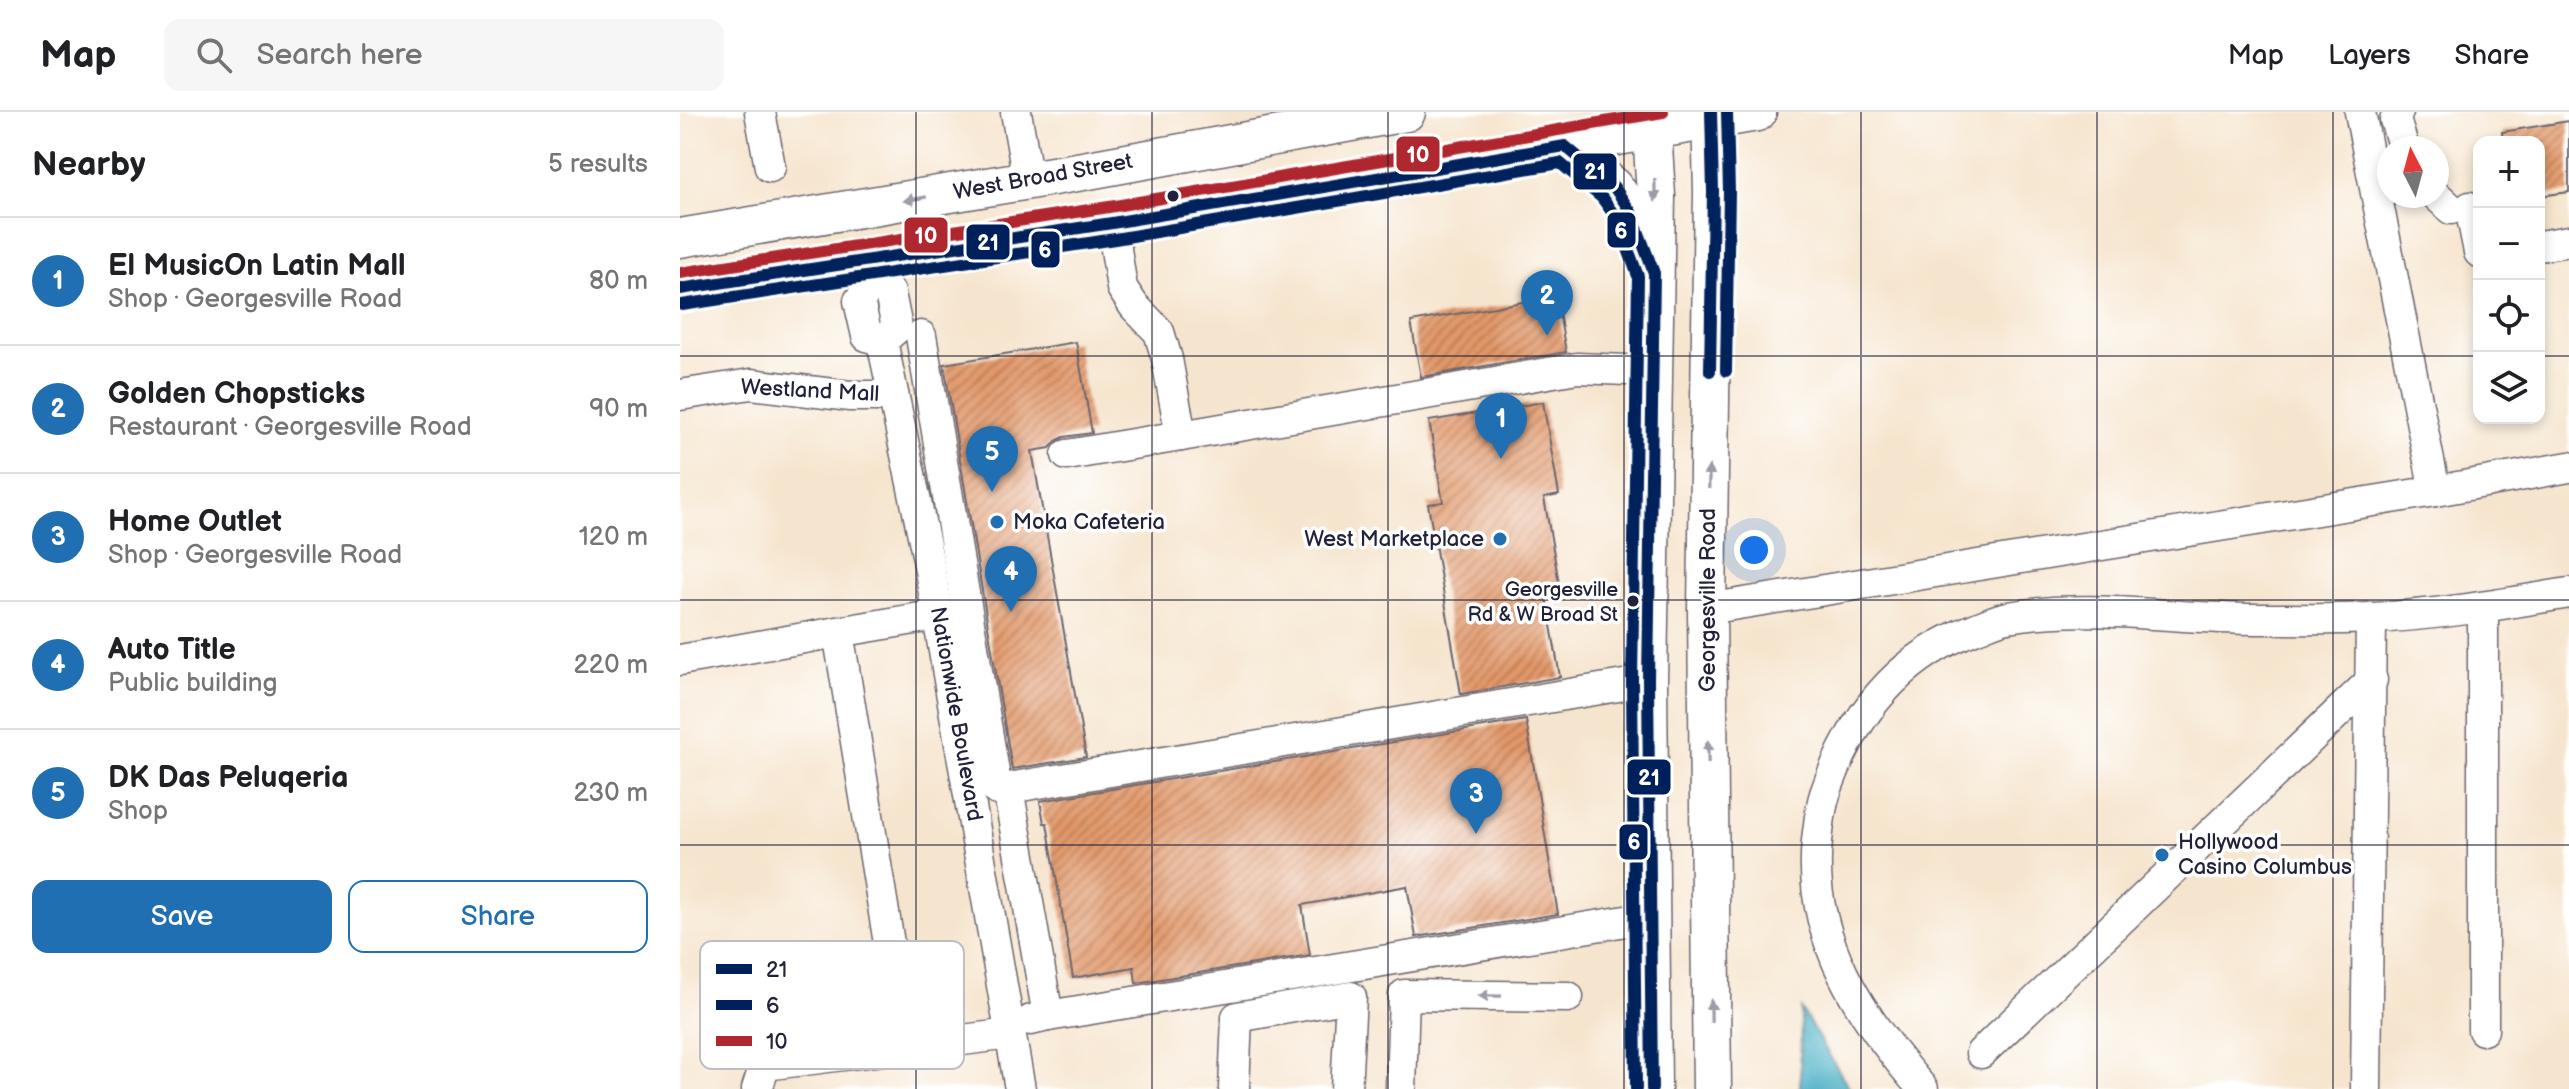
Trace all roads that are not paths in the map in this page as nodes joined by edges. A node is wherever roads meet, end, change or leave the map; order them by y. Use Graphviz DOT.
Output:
graph roads {
  1 [pos="760,112"];
  2 [pos="1016,112"];
  3 [pos="1406,112"];
  4 [pos="1757,112"];
  5 [pos="2360,112"];
  6 [pos="2398,112"];
  7 [pos="1711,116"];
  8 [pos="1339,118"];
  9 [pos="1652,121"];
  10 [pos="1284,134"];
  11 [pos="2400,136"];
  12 [pos="1565,146"];
  13 [pos="770,167"];
  14 [pos="1028,180"];
  15 [pos="2453,204"];
  16 [pos="856,210"];
  17 [pos="1112,223"];
  18 [pos="680,238"];
  19 [pos="2473,241"];
  20 [pos="2569,241"];
  21 [pos="2545,245"];
  22 [pos="680,271"];
  23 [pos="870,272"];
  24 [pos="1654,273"];
  25 [pos="680,289"];
  26 [pos="921,336"];
  27 [pos="1652,371"];
  28 [pos="680,395"];
  29 [pos="893,396"];
  30 [pos="1181,436"];
  31 [pos="1067,455"];
  32 [pos="2569,467"];
  33 [pos="2435,491"];
  34 [pos="2569,593"];
  35 [pos="2483,608"];
  36 [pos="1707,609"];
  37 [pos="938,615"];
  38 [pos="2371,618"];
  39 [pos="838,632"];
  40 [pos="680,660"];
  41 [pos="2372,680"];
  42 [pos="1648,681"];
  43 [pos="1008,788"];
  44 [pos="1650,917"];
  45 [pos="889,941"];
  46 [pos="1568,997"];
  47 [pos="1048,1016"];
  48 [pos="1009,1029"];
  49 [pos="2483,1030"];
  50 [pos="964,1037"];
  51 [pos="1880,1038"];
  52 [pos="1981,1053"];
  53 [pos="764,1069"];
  54 [pos="757,1089"];
  55 [pos="1020,1089"];
  56 [pos="1234,1089"];
  57 [pos="1346,1089"];
  58 [pos="1401,1089"];
  59 [pos="1652,1089"];
  60 [pos="1712,1089"];
  61 [pos="1898,1089"];
  62 [pos="1923,1089"];
  63 [pos="2366,1089"];
  1 -- 13 [label="lane"];
  2 -- 14 [label="lane"];
  3 -- 8 [label="main road, West Broad Street"];
  4 -- 7 [label="main road"];
  5 -- 33 [label="lane"];
  6 -- 11 [label="lane"];
  7 -- 9 [label="main road"];
  36 -- 7 [label="main road, Georgesville Road, one-way"];
  8 -- 10 [label="main road, West Broad Street"];
  9 -- 12 [label="main road"];
  9 -- 24 [label="main road, one-way"];
  10 -- 14 [label="main road, West Broad Street"];
  10 -- 23 [label="main road"];
  12 -- 17 [label="main road"];
  12 -- 24 [label="main road"];
  14 -- 16 [label="main road, West Broad Street, one-way"];
  15 -- 19 [label="lane"];
  16 -- 18 [label="main road, West Broad Street"];
  16 -- 22 [label="main road"];
  17 -- 23 [label="main road"];
  17 -- 30 [label="lane"];
  20 -- 21 [label="lane"];
  23 -- 25 [label="main road"];
  23 -- 29 [label="lane, Nationwide Boulevard"];
  24 -- 27 [label="main road"];
  26 -- 43 [label="lane"];
  27 -- 30 [label="lane"];
  27 -- 42 [label="main road"];
  28 -- 29 [label="lane, Westland Mall"];
  29 -- 37 [label="lane, Nationwide Boulevard"];
  30 -- 31 [label="lane"];
  32 -- 33 [label="lane"];
  33 -- 36 [label="lane"];
  34 -- 35 [label="lane"];
  35 -- 38 [label="lane"];
  35 -- 49 [label="lane"];
  60 -- 36 [label="main road, Georgesville Road, one-way"];
  37 -- 39 [label="lane"];
  37 -- 48 [label="lane, Nationwide Boulevard"];
  38 -- 41 [label="lane"];
  38 -- 51 [label="lane"];
  39 -- 40 [label="lane"];
  39 -- 45 [label="lane"];
  41 -- 52 [label="lane"];
  41 -- 63 [label="lane"];
  42 -- 43 [label="lane"];
  42 -- 44 [label="main road"];
  43 -- 47 [label="lane"];
  44 -- 47 [label="lane"];
  44 -- 59 [label="main road"];
  46 -- 58 [label="lane, one-way"];
  47 -- 48 [label="lane"];
  48 -- 50 [label="lane"];
  48 -- 55 [label="lane, Nationwide Boulevard"];
  51 -- 61 [label="lane"];
  51 -- 62 [label="lane"];
  53 -- 54 [label="lane"];
  56 -- 57 [label="lane"];
}
